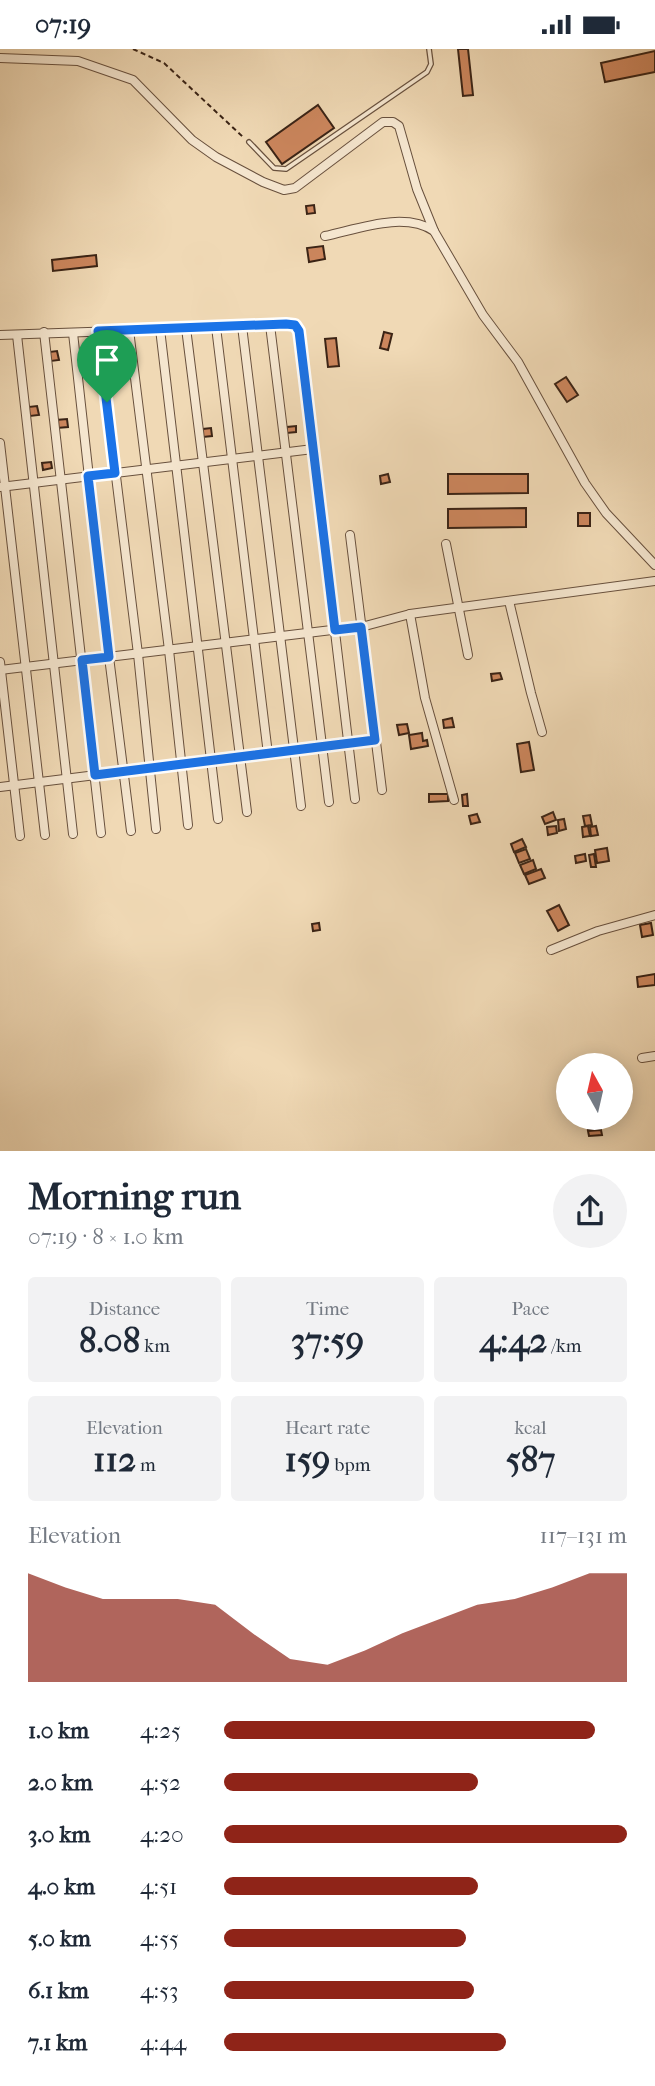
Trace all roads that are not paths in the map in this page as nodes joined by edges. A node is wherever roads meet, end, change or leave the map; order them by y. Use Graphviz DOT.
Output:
graph roads {
  1 [pos="429,49"];
  2 [pos="0,58"];
  3 [pos="249,142"];
  4 [pos="434,232"];
  5 [pos="325,236"];
  6 [pos="270,325"];
  7 [pos="242,326"];
  8 [pos="216,327"];
  9 [pos="186,328"];
  10 [pos="160,329"];
  11 [pos="129,330"];
  12 [pos="98,331"];
  13 [pos="44,333"];
  14 [pos="73,334"];
  15 [pos="0,335"];
  16 [pos="16,335"];
  17 [pos="0,443"];
  18 [pos="313,449"];
  19 [pos="285,452"];
  20 [pos="258,455"];
  21 [pos="232,458"];
  22 [pos="203,462"];
  23 [pos="176,465"];
  24 [pos="146,469"];
  25 [pos="115,473"];
  26 [pos="88,476"];
  27 [pos="60,479"];
  28 [pos="33,483"];
  29 [pos="2,487"];
  30 [pos="350,535"];
  31 [pos="446,544"];
  32 [pos="655,565"];
  33 [pos="655,581"];
  34 [pos="509,601"];
  35 [pos="458,608"];
  36 [pos="410,614"];
  37 [pos="361,627"];
  38 [pos="335,630"];
  39 [pos="308,633"];
  40 [pos="281,636"];
  41 [pos="254,640"];
  42 [pos="225,643"];
  43 [pos="198,646"];
  44 [pos="169,650"];
  45 [pos="138,654"];
  46 [pos="468,655"];
  47 [pos="109,657"];
  48 [pos="82,660"];
  49 [pos="0,662"];
  50 [pos="54,663"];
  51 [pos="26,667"];
  52 [pos="0,670"];
  53 [pos="542,732"];
  54 [pos="375,740"];
  55 [pos="349,744"];
  56 [pos="322,747"];
  57 [pos="295,751"];
  58 [pos="268,754"];
  59 [pos="240,758"];
  60 [pos="211,761"];
  61 [pos="181,765"];
  62 [pos="150,769"];
  63 [pos="124,772"];
  64 [pos="95,775"];
  65 [pos="67,779"];
  66 [pos="39,782"];
  67 [pos="14,785"];
  68 [pos="0,787"];
  69 [pos="382,790"];
  70 [pos="355,799"];
  71 [pos="454,800"];
  72 [pos="329,802"];
  73 [pos="301,806"];
  74 [pos="247,812"];
  75 [pos="218,819"];
  76 [pos="188,825"];
  77 [pos="156,829"];
  78 [pos="131,831"];
  79 [pos="102,833"];
  80 [pos="73,834"];
  81 [pos="45,835"];
  82 [pos="19,836"];
  83 [pos="655,915"];
  84 [pos="551,950"];
  85 [pos="655,1056"];
  86 [pos="642,1058"];
  1 -- 3 [label="lane"];
  2 -- 4 [label="street"];
  4 -- 5 [label="street"];
  4 -- 32 [label="street"];
  6 -- 7 [label="street"];
  6 -- 18 [label="street"];
  6 -- 19 [label="street"];
  7 -- 8 [label="street"];
  7 -- 20 [label="street"];
  8 -- 9 [label="street"];
  8 -- 21 [label="street"];
  9 -- 10 [label="street"];
  9 -- 22 [label="street"];
  10 -- 11 [label="street"];
  10 -- 23 [label="street"];
  11 -- 12 [label="street"];
  11 -- 24 [label="street"];
  12 -- 14 [label="street"];
  12 -- 25 [label="street"];
  13 -- 14 [label="street"];
  13 -- 16 [label="street"];
  13 -- 27 [label="street"];
  14 -- 26 [label="street"];
  15 -- 16 [label="street"];
  16 -- 28 [label="street"];
  17 -- 29 [label="street"];
  18 -- 19 [label="street"];
  18 -- 38 [label="street"];
  19 -- 20 [label="street"];
  19 -- 39 [label="street"];
  20 -- 21 [label="street"];
  20 -- 40 [label="street"];
  21 -- 22 [label="street"];
  21 -- 41 [label="street"];
  22 -- 23 [label="street"];
  22 -- 42 [label="street"];
  23 -- 24 [label="street"];
  23 -- 43 [label="street"];
  24 -- 25 [label="street"];
  24 -- 44 [label="street"];
  25 -- 26 [label="street"];
  25 -- 45 [label="street"];
  26 -- 27 [label="street"];
  26 -- 47 [label="street"];
  27 -- 28 [label="street"];
  27 -- 48 [label="street"];
  28 -- 29 [label="street"];
  28 -- 50 [label="street"];
  29 -- 51 [label="street"];
  30 -- 37 [label="street"];
  31 -- 35 [label="street"];
  33 -- 34 [label="street"];
  34 -- 35 [label="street"];
  34 -- 53 [label="street"];
  35 -- 36 [label="street"];
  35 -- 46 [label="street"];
  36 -- 37 [label="street"];
  36 -- 71 [label="street"];
  37 -- 38 [label="street"];
  37 -- 54 [label="street"];
  38 -- 39 [label="street"];
  38 -- 55 [label="street"];
  39 -- 40 [label="street"];
  39 -- 56 [label="street"];
  40 -- 41 [label="street"];
  40 -- 57 [label="street"];
  41 -- 42 [label="street"];
  41 -- 58 [label="street"];
  42 -- 43 [label="street"];
  42 -- 59 [label="street"];
  43 -- 44 [label="street"];
  43 -- 60 [label="street"];
  44 -- 45 [label="street"];
  44 -- 61 [label="street"];
  45 -- 47 [label="street"];
  45 -- 62 [label="street"];
  47 -- 48 [label="street"];
  47 -- 63 [label="street"];
  48 -- 50 [label="street"];
  48 -- 64 [label="street"];
  49 -- 52 [label="street"];
  50 -- 51 [label="street"];
  50 -- 65 [label="street"];
  51 -- 52 [label="street"];
  51 -- 66 [label="street"];
  52 -- 67 [label="street"];
  54 -- 55 [label="street"];
  54 -- 69 [label="street"];
  55 -- 56 [label="street"];
  55 -- 70 [label="street"];
  56 -- 57 [label="street"];
  56 -- 72 [label="street"];
  57 -- 58 [label="street"];
  57 -- 73 [label="street"];
  58 -- 59 [label="street"];
  59 -- 60 [label="street"];
  59 -- 74 [label="street"];
  60 -- 61 [label="street"];
  60 -- 75 [label="street"];
  61 -- 62 [label="street"];
  61 -- 76 [label="street"];
  62 -- 63 [label="street"];
  62 -- 77 [label="street"];
  63 -- 64 [label="street"];
  63 -- 78 [label="street"];
  64 -- 65 [label="street"];
  64 -- 79 [label="street"];
  65 -- 66 [label="street"];
  65 -- 80 [label="street"];
  66 -- 67 [label="street"];
  66 -- 81 [label="street"];
  67 -- 68 [label="street"];
  67 -- 82 [label="street"];
  83 -- 84 [label="street"];
  85 -- 86 [label="street"];
}
